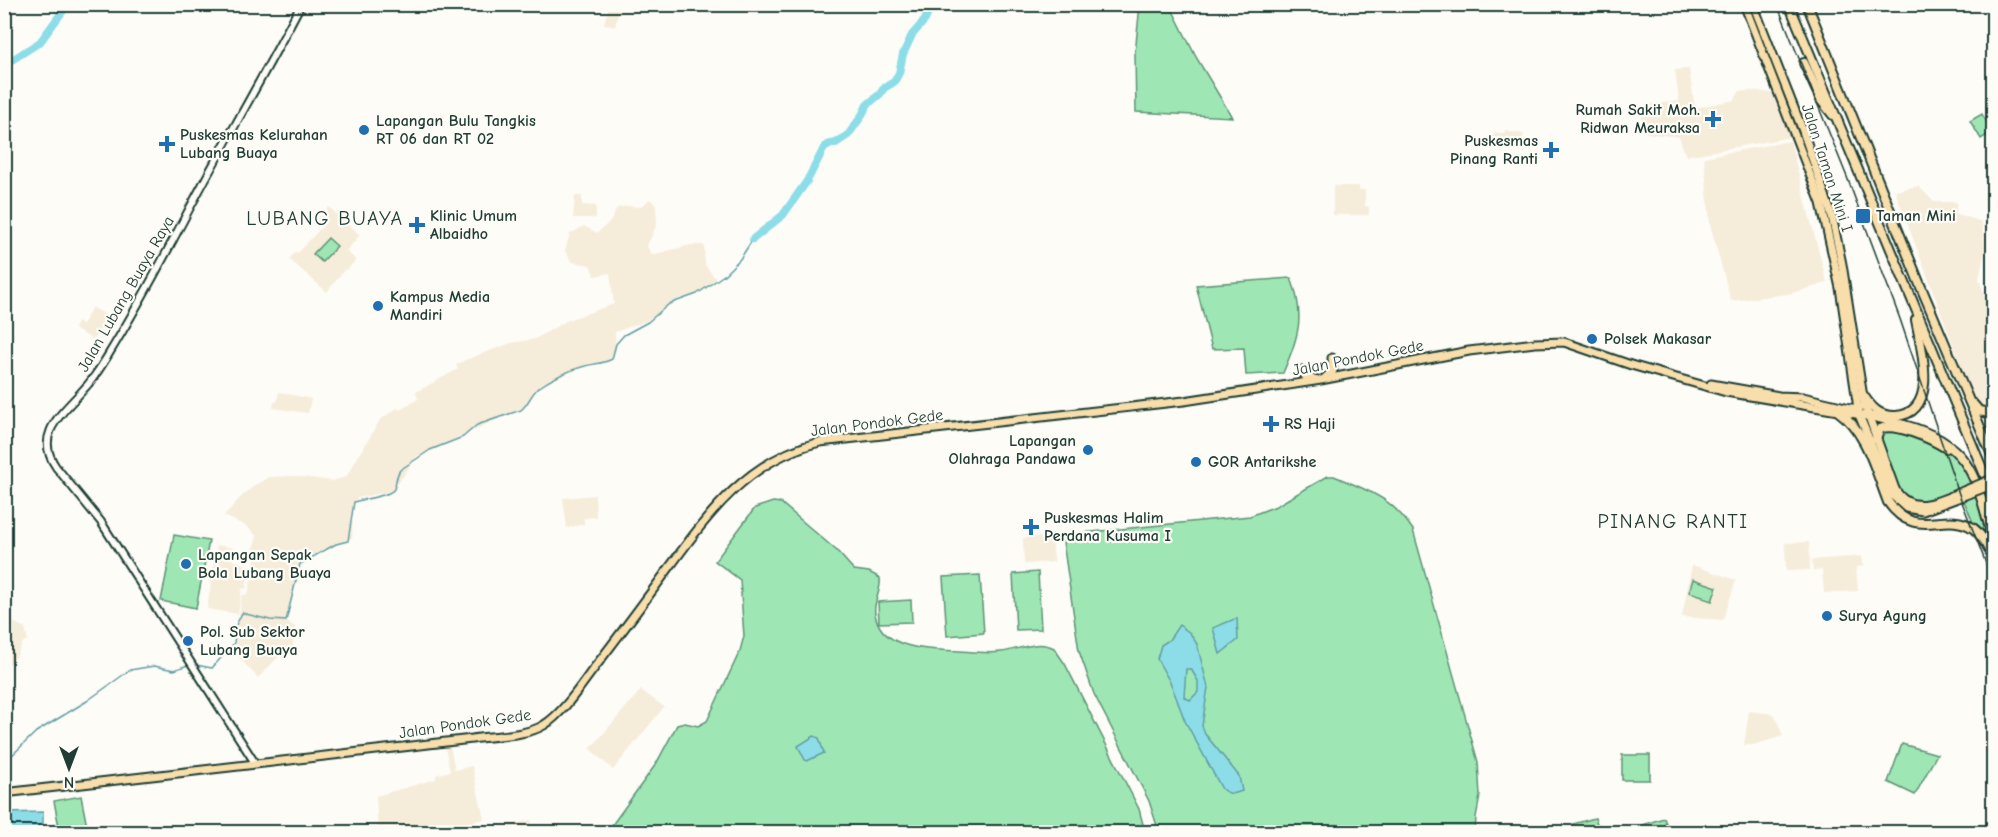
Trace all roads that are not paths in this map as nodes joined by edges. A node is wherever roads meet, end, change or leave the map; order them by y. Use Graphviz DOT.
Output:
graph roads {
  1 [pos="301,4"];
  2 [pos="1744,4"];
  3 [pos="1753,4"];
  4 [pos="1789,4"];
  5 [pos="1807,4"];
  6 [pos="1804,63"];
  7 [pos="1837,118"];
  8 [pos="1912,300"];
  9 [pos="1332,358"];
  10 [pos="1302,370"];
  11 [pos="1320,380"];
  12 [pos="1692,381"];
  13 [pos="1854,389"];
  14 [pos="1863,395"];
  15 [pos="1970,401"];
  16 [pos="1837,407"];
  17 [pos="1863,412"];
  18 [pos="1994,414"];
  19 [pos="1876,439"];
  20 [pos="1994,460"];
  21 [pos="1994,478"];
  22 [pos="1994,484"];
  23 [pos="1969,491"];
  24 [pos="1994,497"];
  25 [pos="1985,513"];
  26 [pos="1994,543"];
  27 [pos="1994,559"];
  28 [pos="253,762"];
  29 [pos="4,793"];
  1 -- 28 [label="main road, Jalan Lubang Buaya Raya"];
  2 -- 13 [label="main road, Jalan Taman Mini I"];
  3 -- 14 [label="main road, Jalan Taman Mini I"];
  4 -- 7 [label="highway"];
  5 -- 15 [label="highway"];
  6 -- 7 [label="highway"];
  7 -- 8 [label="highway"];
  8 -- 14 [label="highway"];
  8 -- 24 [label="highway"];
  9 -- 11 [label="main road"];
  10 -- 11 [label="main road"];
  11 -- 12 [label="main road, Jalan Pondok Gede"];
  11 -- 28 [label="main road, Jalan Pondok Gede"];
  12 -- 16 [label="main road, Jalan Pondok Gede"];
  12 -- 16 [label="main road, Jalan Pondok Gede"];
  13 -- 16 [label="main road"];
  13 -- 17 [label="main road, Jalan Taman Mini I"];
  14 -- 17 [label="main road, Jalan Taman Mini I"];
  15 -- 18 [label="highway"];
  15 -- 20 [label="highway"];
  16 -- 17 [label="main road, Jalan Pondok Gede"];
  16 -- 27 [label="highway"];
  17 -- 19 [label="main road"];
  17 -- 23 [label="main road"];
  17 -- 25 [label="highway"];
  19 -- 23 [label="main road"];
  19 -- 25 [label="highway"];
  21 -- 23 [label="main road, bridge"];
  22 -- 23 [label="main road, bridge"];
  25 -- 26 [label="highway"];
  28 -- 29 [label="main road, Jalan Pondok Gede"];
}
